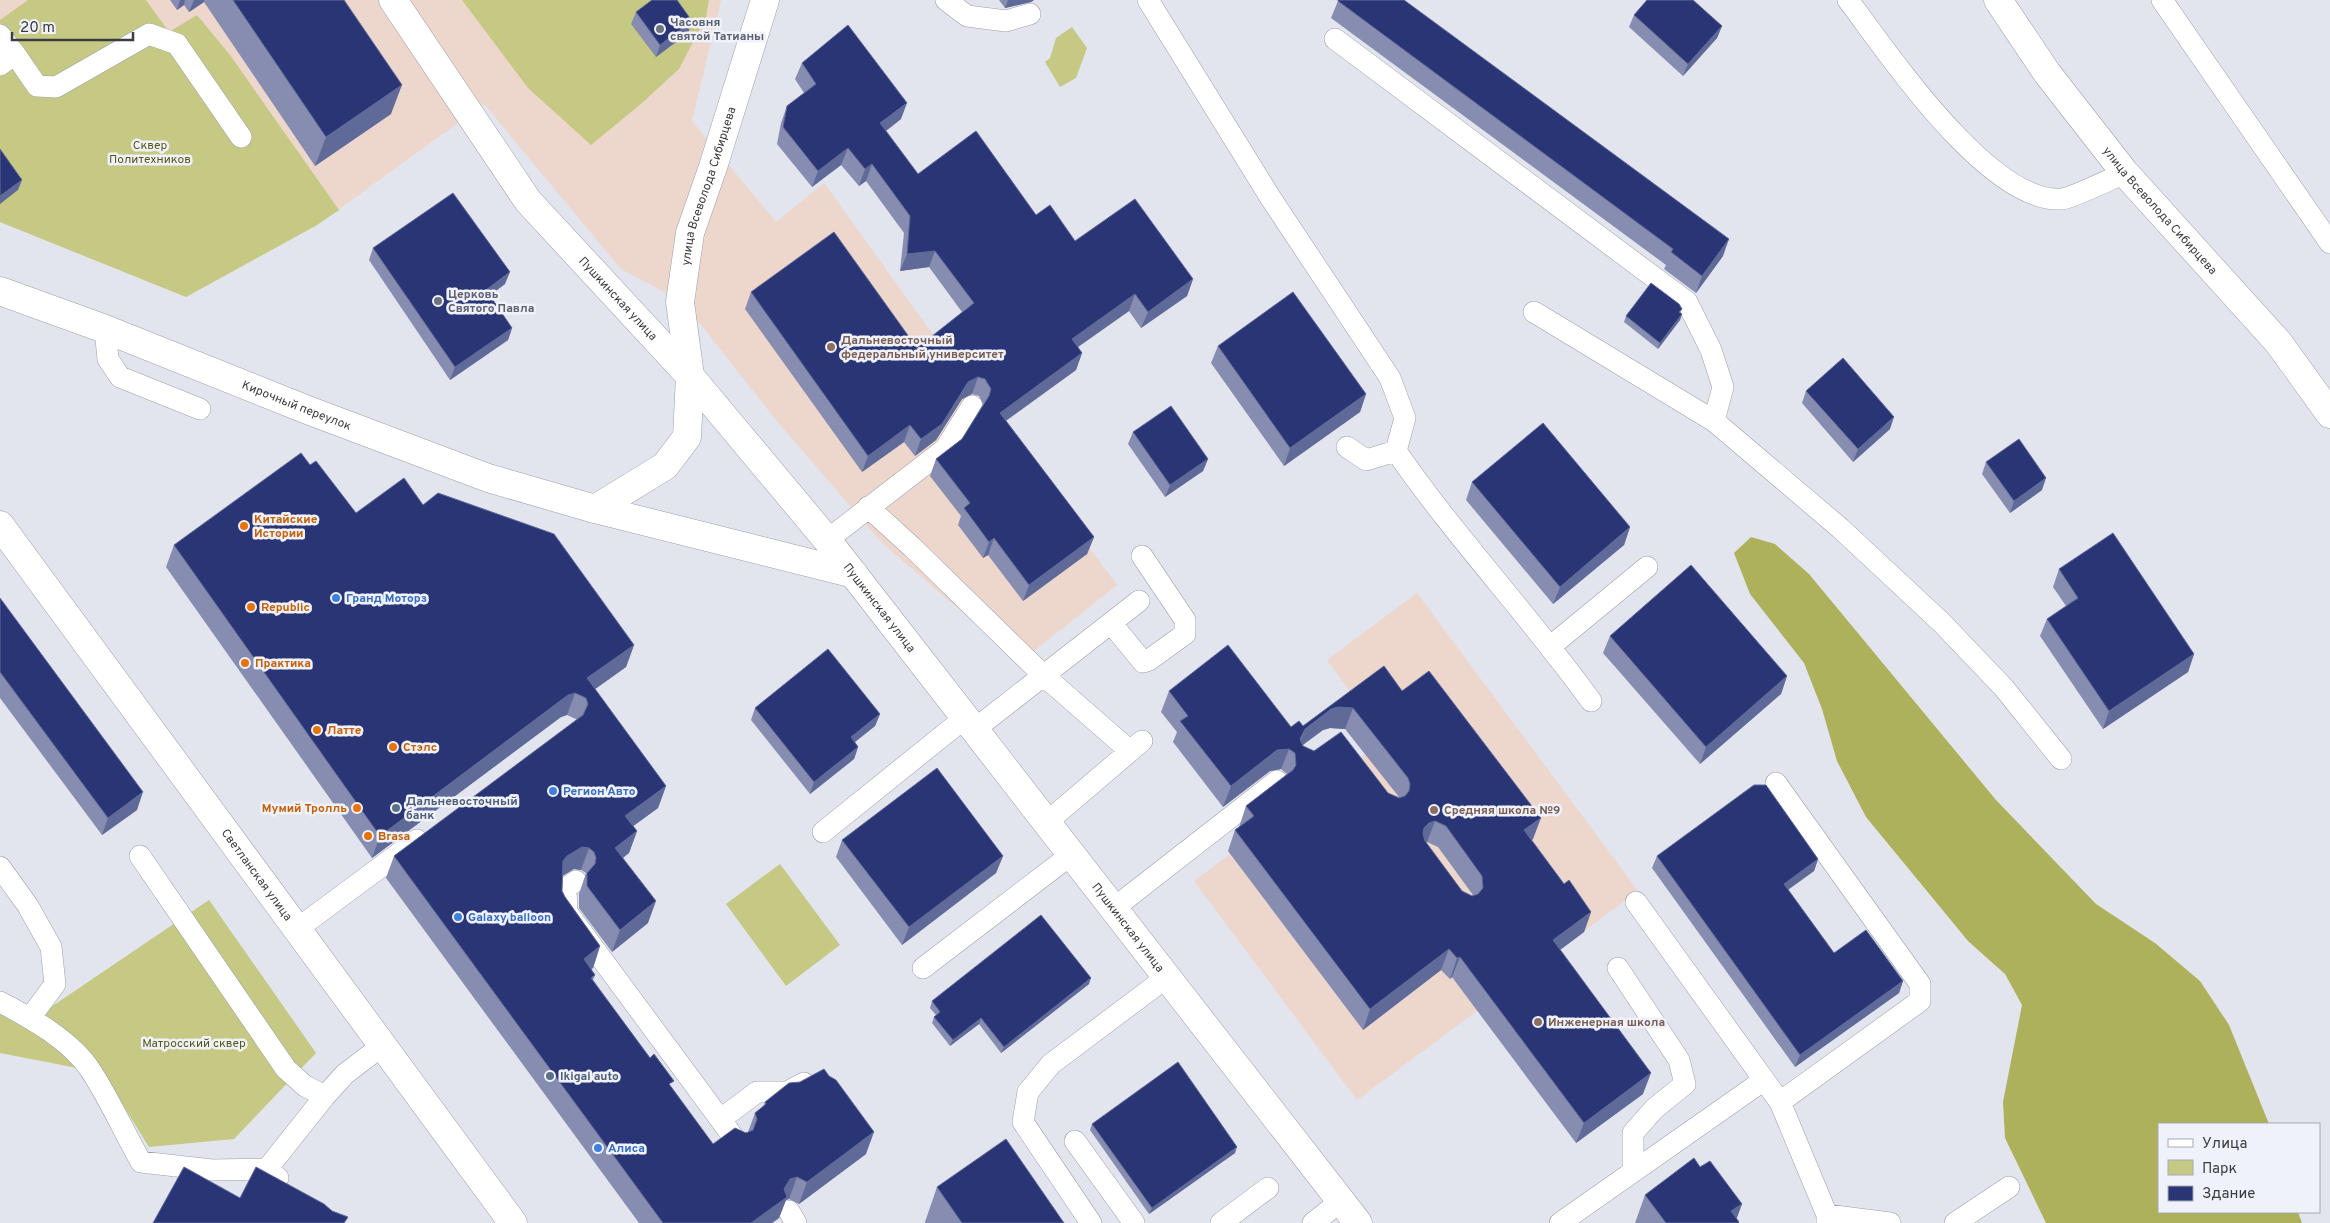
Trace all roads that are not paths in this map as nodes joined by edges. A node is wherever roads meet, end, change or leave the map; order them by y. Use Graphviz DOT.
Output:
graph roads {
  1 [pos="393,0"];
  2 [pos="765,0"];
  3 [pos="946,0"];
  4 [pos="1148,0"];
  5 [pos="1848,0"];
  6 [pos="1998,0"];
  7 [pos="2162,0"];
  8 [pos="1030,14"];
  9 [pos="0,35"];
  10 [pos="1335,39"];
  11 [pos="7,60"];
  12 [pos="241,136"];
  13 [pos="2125,173"];
  14 [pos="2330,243"];
  15 [pos="0,291"];
  16 [pos="1534,312"];
  17 [pos="104,329"];
  18 [pos="690,376"];
  19 [pos="972,406"];
  20 [pos="200,409"];
  21 [pos="2330,414"];
  22 [pos="1714,421"];
  23 [pos="1347,447"];
  24 [pos="1396,451"];
  25 [pos="868,507"];
  26 [pos="595,510"];
  27 [pos="0,525"];
  28 [pos="828,540"];
  29 [pos="1142,556"];
  30 [pos="1647,567"];
  31 [pos="854,574"];
  32 [pos="1138,601"];
  33 [pos="1111,623"];
  34 [pos="1551,646"];
  35 [pos="1043,675"];
  36 [pos="1591,701"];
  37 [pos="970,723"];
  38 [pos="2061,759"];
  39 [pos="1277,781"];
  40 [pos="1776,783"];
  41 [pos="1047,822"];
  42 [pos="432,829"];
  43 [pos="823,832"];
  44 [pos="1072,854"];
  45 [pos="140,856"];
  46 [pos="0,867"];
  47 [pos="576,880"];
  48 [pos="1636,902"];
  49 [pos="1114,908"];
  50 [pos="297,929"];
  51 [pos="923,968"];
  52 [pos="1618,968"];
  53 [pos="1167,977"];
  54 [pos="0,1002"];
  55 [pos="30,1018"];
  56 [pos="383,1046"];
  57 [pos="822,1077"];
  58 [pos="1764,1080"];
  59 [pos="324,1096"];
  60 [pos="1780,1102"];
  61 [pos="721,1119"];
  62 [pos="1075,1141"];
  63 [pos="737,1142"];
  64 [pos="267,1169"];
  65 [pos="1633,1172"];
  66 [pos="2009,1187"];
  67 [pos="1268,1188"];
  68 [pos="296,1193"];
  69 [pos="1341,1201"];
  70 [pos="1827,1219"];
  71 [pos="513,1223"];
  72 [pos="1091,1223"];
  73 [pos="1134,1223"];
  74 [pos="1221,1223"];
  75 [pos="1314,1223"];
  76 [pos="1358,1223"];
  77 [pos="1560,1223"];
  78 [pos="1890,1223"];
  79 [pos="1955,1223"];
  1 -- 18 [label="main road, Пушкинская улица"];
  2 -- 18 [label="main road, улица Всеволода Сибирцева"];
  3 -- 8 [label="lane"];
  4 -- 24 [label="lane"];
  5 -- 13 [label="lane"];
  6 -- 13 [label="main road, улица Всеволода Сибирцева"];
  7 -- 14 [label="lane"];
  9 -- 11 [label="lane"];
  10 -- 22 [label="lane"];
  11 -- 12 [label="lane"];
  13 -- 21 [label="main road, улица Всеволода Сибирцева"];
  15 -- 17 [label="main road, Кирочный переулок"];
  16 -- 22 [label="lane"];
  17 -- 20 [label="lane"];
  17 -- 26 [label="main road, Кирочный переулок"];
  18 -- 26 [label="main road, улица Всеволода Сибирцева"];
  18 -- 28 [label="main road, Пушкинская улица"];
  19 -- 25 [label="lane"];
  22 -- 38 [label="lane"];
  23 -- 24 [label="lane"];
  24 -- 34 [label="lane"];
  25 -- 28 [label="lane"];
  25 -- 35 [label="lane"];
  26 -- 31 [label="main road, Кирочный переулок"];
  27 -- 50 [label="main road, Светланская улица"];
  28 -- 31 [label="main road, Пушкинская улица"];
  29 -- 33 [label="lane"];
  30 -- 34 [label="lane"];
  31 -- 37 [label="main road, Пушкинская улица"];
  32 -- 33 [label="lane"];
  33 -- 35 [label="lane"];
  34 -- 36 [label="lane"];
  35 -- 37 [label="lane"];
  35 -- 41 [label="lane"];
  37 -- 41 [label="main road, Пушкинская улица"];
  37 -- 43 [label="lane"];
  39 -- 49 [label="lane"];
  40 -- 60 [label="lane"];
  41 -- 44 [label="main road, Пушкинская улица"];
  42 -- 50 [label="lane"];
  44 -- 49 [label="main road, Пушкинская улица"];
  44 -- 51 [label="lane"];
  45 -- 59 [label="lane"];
  46 -- 55 [label="lane"];
  47 -- 61 [label="lane"];
  48 -- 58 [label="lane"];
  49 -- 53 [label="main road, Пушкинская улица"];
  50 -- 56 [label="main road, Светланская улица"];
  52 -- 65 [label="lane"];
  53 -- 69 [label="main road, Пушкинская улица"];
  53 -- 72 [label="lane"];
  54 -- 55 [label="lane"];
  55 -- 64 [label="lane"];
  56 -- 59 [label="lane"];
  56 -- 71 [label="main road, Светланская улица"];
  57 -- 61 [label="lane"];
  58 -- 60 [label="lane"];
  58 -- 65 [label="lane"];
  59 -- 64 [label="lane"];
  60 -- 70 [label="lane"];
  61 -- 63 [label="lane"];
  62 -- 73 [label="lane"];
  64 -- 68 [label="lane"];
  65 -- 77 [label="lane"];
  66 -- 79 [label="lane"];
  67 -- 74 [label="lane"];
  69 -- 75 [label="lane"];
  69 -- 76 [label="main road, Пушкинская улица"];
  70 -- 78 [label="lane"];
}
